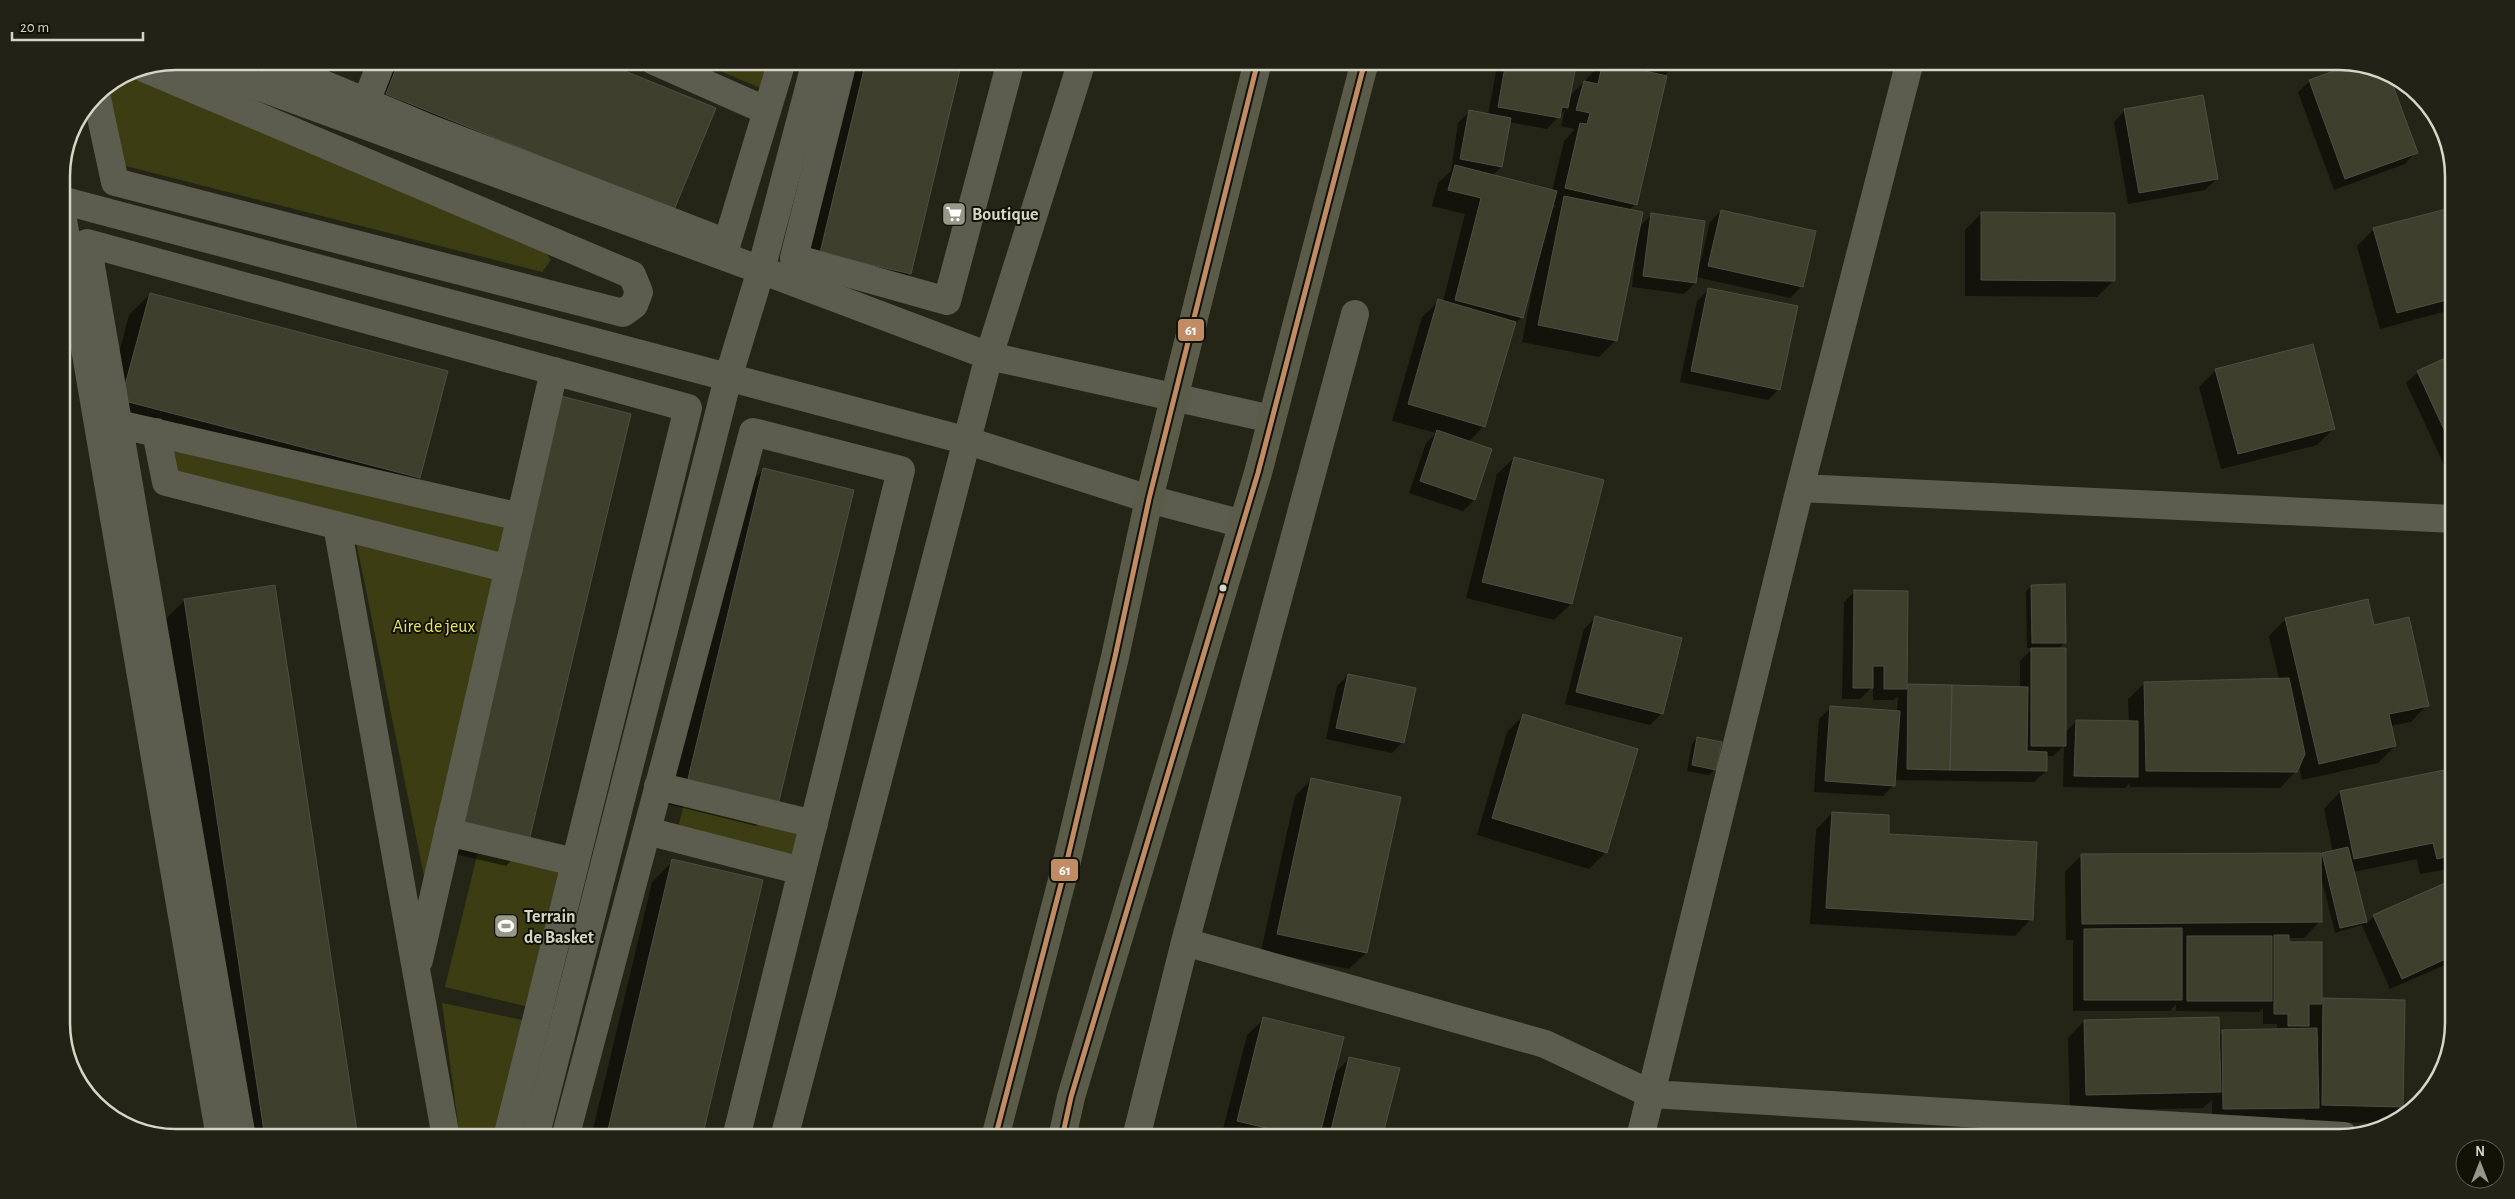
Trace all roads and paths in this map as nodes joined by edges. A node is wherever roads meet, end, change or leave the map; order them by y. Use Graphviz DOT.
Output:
graph roads {
  1 [pos="214,70"];
  2 [pos="290,70"];
  3 [pos="378,70"];
  4 [pos="674,70"];
  5 [pos="779,70"];
  6 [pos="814,70"];
  7 [pos="841,70"];
  8 [pos="1009,70"];
  9 [pos="1079,70"];
  10 [pos="1256,70"];
  11 [pos="1363,70"];
  12 [pos="1908,70"];
  13 [pos="154,72"];
  14 [pos="366,102"];
  15 [pos="98,104"];
  16 [pos="767,111"];
  17 [pos="70,202"];
  18 [pos="70,255"];
  19 [pos="761,270"];
  20 [pos="1355,314"];
  21 [pos="989,356"];
  22 [pos="554,371"];
  23 [pos="728,378"];
  24 [pos="1176,398"];
  25 [pos="1272,419"];
  26 [pos="118,424"];
  27 [pos="156,432"];
  28 [pos="968,441"];
  29 [pos="1800,488"];
  30 [pos="1149,500"];
  31 [pos="520,517"];
  32 [pos="2445,520"];
  33 [pos="1243,524"];
  34 [pos="336,525"];
  35 [pos="509,569"];
  36 [pos="658,786"];
  37 [pos="814,824"];
  38 [pos="647,831"];
  39 [pos="448,832"];
  40 [pos="575,862"];
  41 [pos="802,871"];
  42 [pos="1185,942"];
  43 [pos="417,971"];
  44 [pos="1651,1094"];
  45 [pos="218,1129"];
  46 [pos="240,1129"];
  47 [pos="444,1129"];
  48 [pos="509,1129"];
  49 [pos="538,1129"];
  50 [pos="567,1129"];
  51 [pos="738,1129"];
  52 [pos="786,1129"];
  53 [pos="997,1129"];
  54 [pos="1064,1129"];
  55 [pos="1138,1129"];
  56 [pos="1642,1129"];
  57 [pos="2228,1129"];
  1 -- 19 [label="street"];
  2 -- 14 [label="street"];
  3 -- 14 [label="street"];
  4 -- 16 [label="street"];
  5 -- 16 [label="street"];
  6 -- 19 [label="street"];
  7 -- 8 [label="street"];
  9 -- 21 [label="street"];
  10 -- 24 [label="main road"];
  11 -- 25 [label="main road"];
  12 -- 29 [label="street"];
  13 -- 15 [label="street"];
  14 -- 16 [label="street"];
  17 -- 23 [label="street"];
  18 -- 45 [label="street"];
  19 -- 21 [label="street"];
  19 -- 23 [label="street"];
  20 -- 42 [label="street"];
  21 -- 24 [label="street"];
  21 -- 28 [label="street"];
  22 -- 26 [label="street"];
  22 -- 31 [label="street"];
  22 -- 40 [label="street"];
  23 -- 28 [label="street"];
  23 -- 49 [label="street"];
  24 -- 25 [label="street"];
  24 -- 30 [label="main road"];
  25 -- 33 [label="main road"];
  26 -- 27 [label="street"];
  26 -- 46 [label="street"];
  27 -- 31 [label="street"];
  27 -- 34 [label="street"];
  28 -- 30 [label="street"];
  28 -- 52 [label="street"];
  29 -- 32 [label="street"];
  29 -- 44 [label="street"];
  30 -- 33 [label="street"];
  30 -- 53 [label="main road"];
  31 -- 35 [label="street"];
  33 -- 54 [label="main road"];
  34 -- 35 [label="street"];
  34 -- 43 [label="street"];
  35 -- 39 [label="street"];
  36 -- 37 [label="street"];
  36 -- 37 [label="street"];
  36 -- 38 [label="street"];
  37 -- 41 [label="street"];
  38 -- 41 [label="street"];
  38 -- 50 [label="street"];
  39 -- 40 [label="street"];
  39 -- 43 [label="street"];
  40 -- 48 [label="street"];
  41 -- 51 [label="street"];
  42 -- 44 [label="street"];
  42 -- 55 [label="street"];
  43 -- 47 [label="street"];
  44 -- 56 [label="street"];
  44 -- 57 [label="street"];
}
